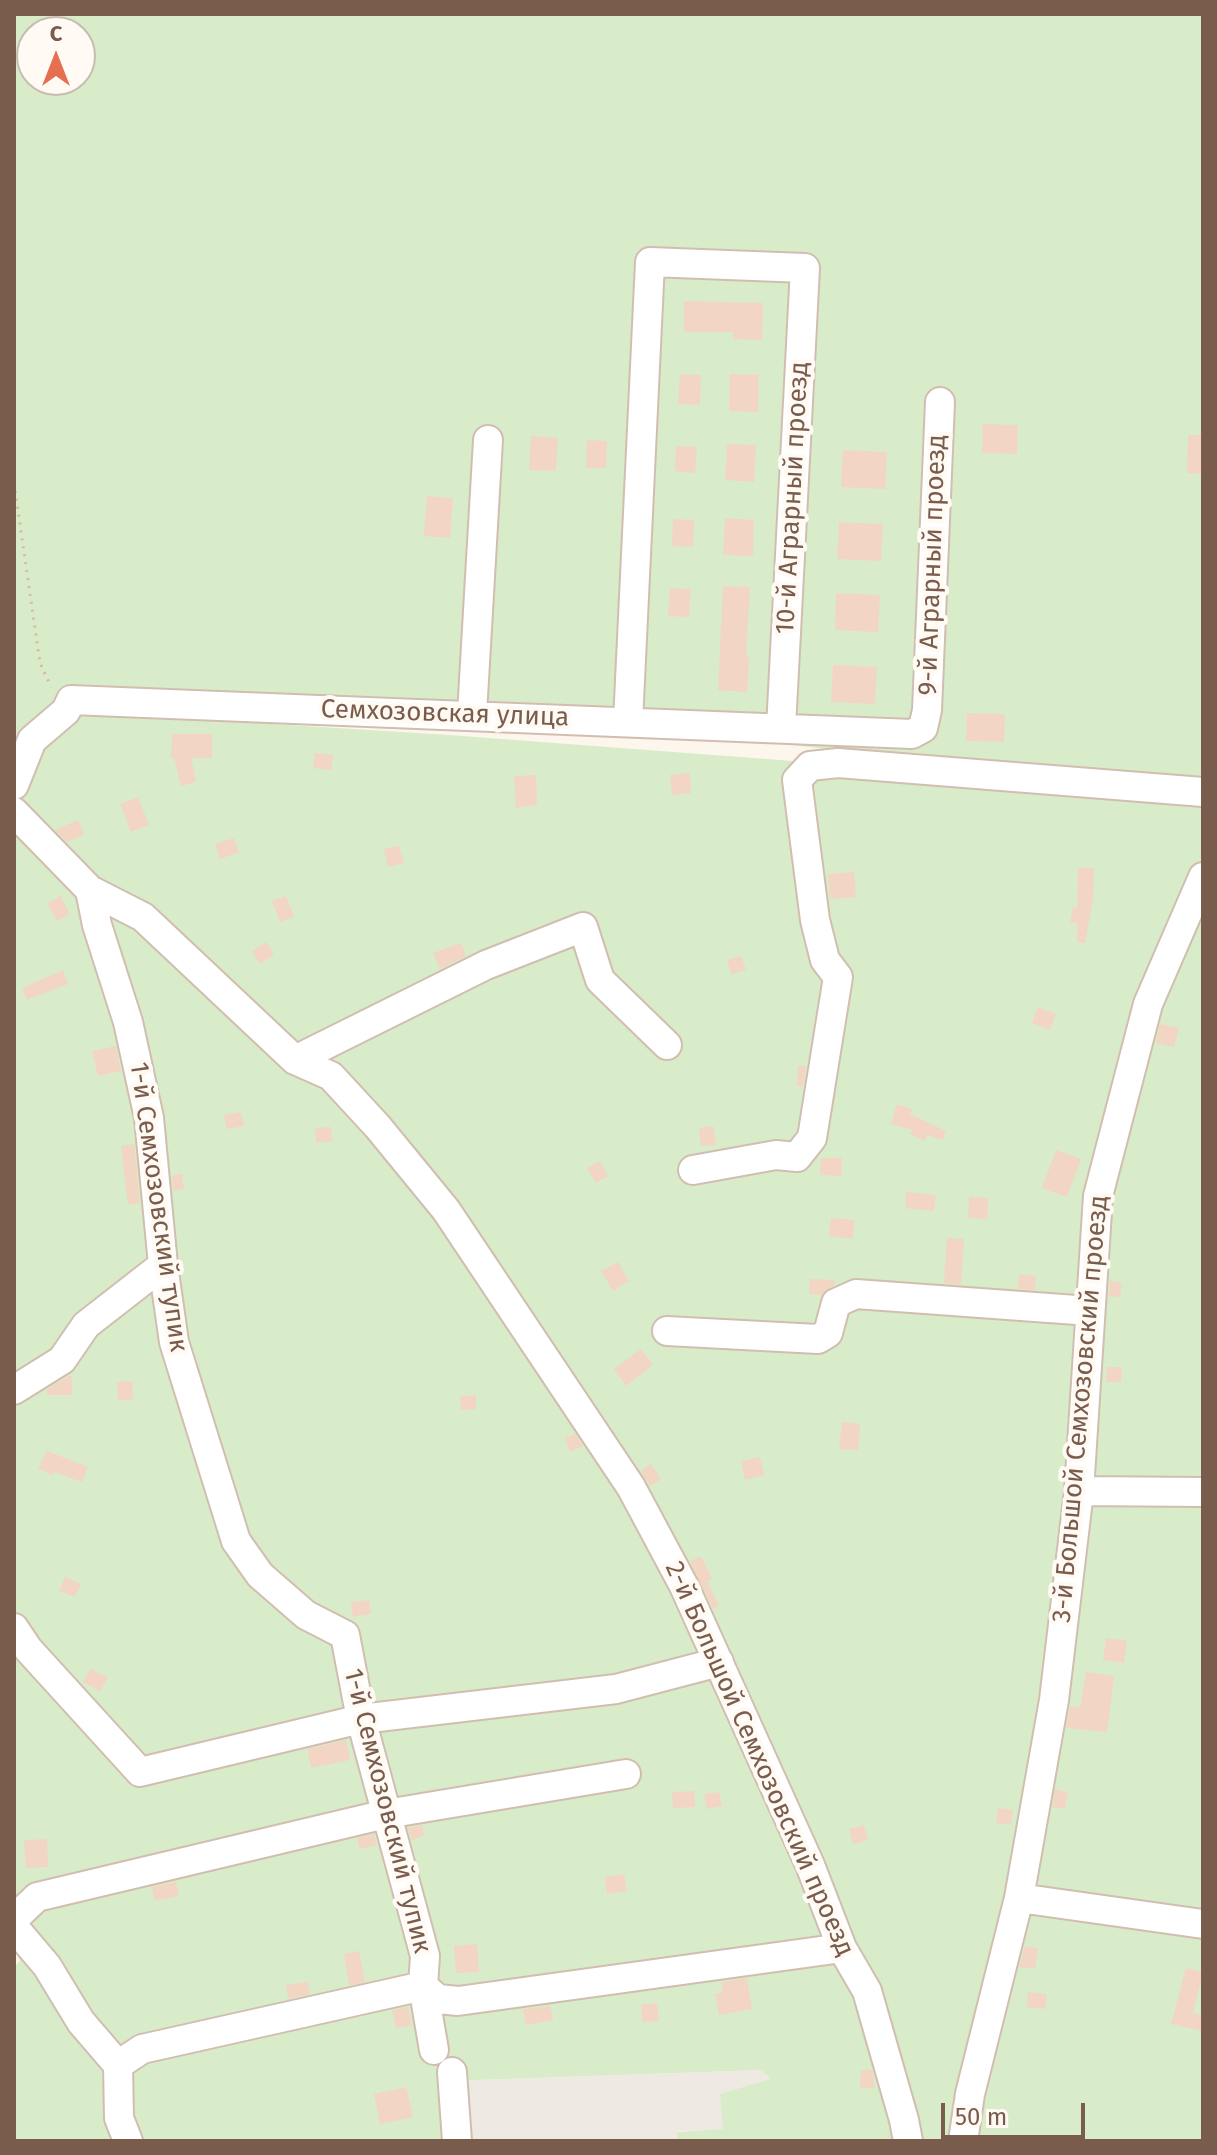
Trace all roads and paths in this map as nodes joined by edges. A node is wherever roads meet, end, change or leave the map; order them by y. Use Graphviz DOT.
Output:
graph roads {
  1 [pos="940,402"];
  2 [pos="488,440"];
  3 [pos="14,483"];
  4 [pos="71,700"];
  5 [pos="472,714"];
  6 [pos="628,722"];
  7 [pos="781,728"];
  8 [pos="923,728"];
  9 [pos="14,785"];
  10 [pos="1203,792"];
  11 [pos="14,811"];
  12 [pos="1203,877"];
  13 [pos="90,890"];
  14 [pos="667,1045"];
  15 [pos="295,1060"];
  16 [pos="693,1170"];
  17 [pos="163,1265"];
  18 [pos="1090,1311"];
  19 [pos="667,1331"];
  20 [pos="14,1390"];
  21 [pos="1079,1491"];
  22 [pos="1203,1492"];
  23 [pos="14,1628"];
  24 [pos="719,1662"];
  25 [pos="361,1719"];
  26 [pos="626,1774"];
  27 [pos="386,1814"];
  28 [pos="1019,1898"];
  29 [pos="14,1919"];
  30 [pos="1203,1924"];
  31 [pos="14,1927"];
  32 [pos="842,1948"];
  33 [pos="423,1986"];
  34 [pos="118,2065"];
  35 [pos="128,2141"];
  36 [pos="457,2141"];
  37 [pos="908,2141"];
  38 [pos="963,2141"];
  1 -- 8 [label="street, 9-й Аграрный проезд"];
  2 -- 5 [label="street"];
  3 -- 4 [label="path"];
  4 -- 5 [label="street, Семхозовская улица"];
  4 -- 9 [label="street"];
  5 -- 6 [label="street, Семхозовская улица"];
  6 -- 7 [label="street, Семхозовская улица"];
  6 -- 7 [label="street, 10-й Аграрный проезд"];
  7 -- 8 [label="street, Семхозовская улица"];
  10 -- 16 [label="street"];
  11 -- 13 [label="street, 2-й Большой Семхозовский проезд"];
  12 -- 18 [label="street, 3-й Большой Семхозовский проезд"];
  13 -- 15 [label="street, 2-й Большой Семхозовский проезд"];
  13 -- 17 [label="street, 1-й Семхозовский тупик"];
  14 -- 15 [label="street"];
  15 -- 24 [label="street, 2-й Большой Семхозовский проезд"];
  17 -- 20 [label="street"];
  17 -- 25 [label="street, 1-й Семхозовский тупик"];
  18 -- 19 [label="street"];
  18 -- 21 [label="street, 3-й Большой Семхозовский проезд"];
  21 -- 22 [label="street"];
  21 -- 28 [label="street, 3-й Большой Семхозовский проезд"];
  23 -- 25 [label="street"];
  24 -- 25 [label="street"];
  24 -- 32 [label="street, 2-й Большой Семхозовский проезд"];
  25 -- 27 [label="street, 1-й Семхозовский тупик"];
  26 -- 27 [label="street"];
  27 -- 29 [label="street"];
  27 -- 33 [label="street, 1-й Семхозовский тупик"];
  28 -- 30 [label="street"];
  28 -- 38 [label="street, 3-й Большой Семхозовский проезд"];
  31 -- 34 [label="street"];
  32 -- 33 [label="street"];
  32 -- 37 [label="street, 2-й Большой Семхозовский проезд"];
  33 -- 34 [label="street"];
  33 -- 36 [label="street, 1-й Семхозовский тупик"];
  34 -- 35 [label="street"];
}
